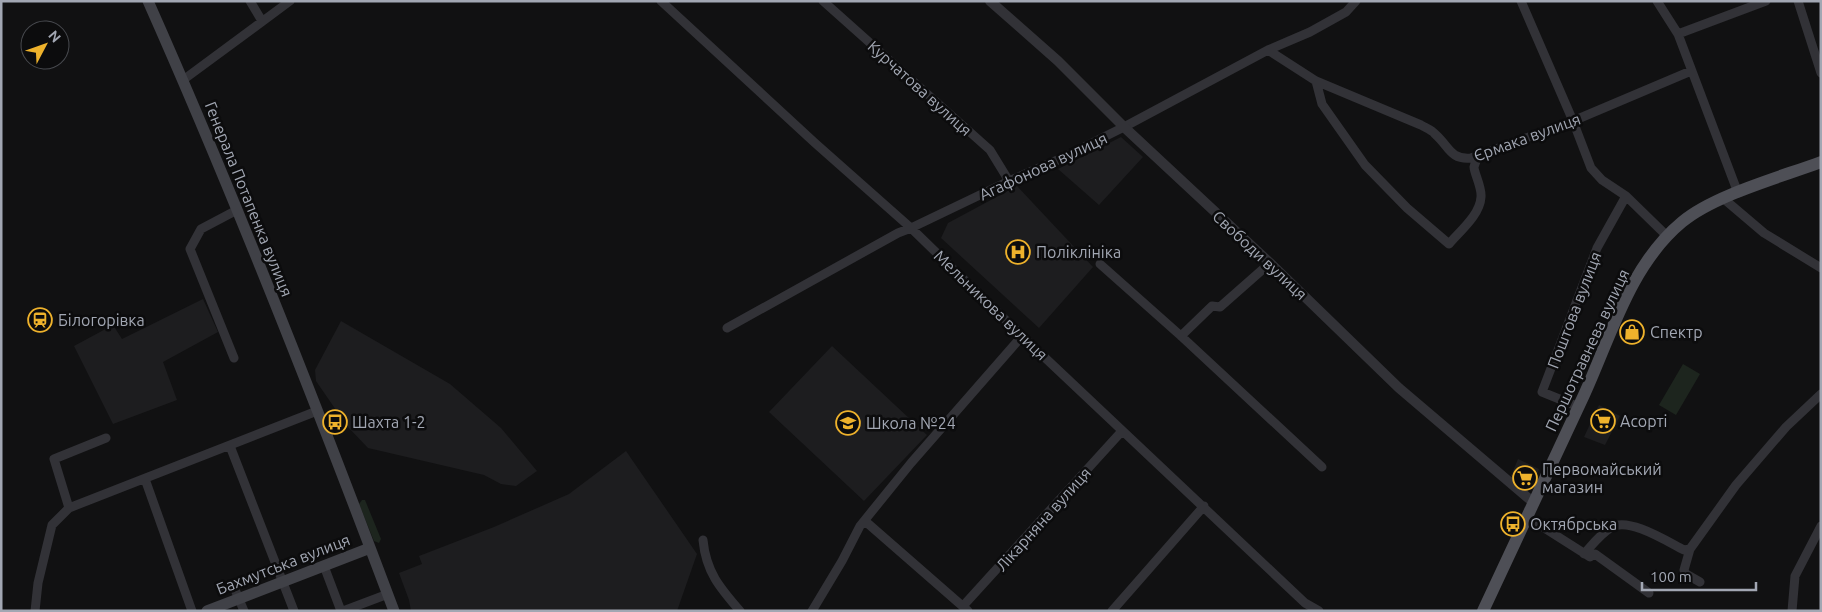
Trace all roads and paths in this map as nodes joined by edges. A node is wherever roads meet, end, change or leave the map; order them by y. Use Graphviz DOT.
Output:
graph roads {
  1 [pos="148,1"];
  2 [pos="250,1"];
  3 [pos="290,1"];
  4 [pos="661,1"];
  5 [pos="823,1"];
  6 [pos="990,1"];
  7 [pos="1356,1"];
  8 [pos="1521,1"];
  9 [pos="1657,1"];
  10 [pos="1766,1"];
  11 [pos="1798,1"];
  12 [pos="262,21"];
  13 [pos="1678,34"];
  14 [pos="1268,50"];
  15 [pos="1691,71"];
  16 [pos="1820,71"];
  17 [pos="183,80"];
  18 [pos="1316,81"];
  19 [pos="1573,121"];
  20 [pos="1124,128"];
  21 [pos="1478,156"];
  22 [pos="1821,162"];
  23 [pos="1009,180"];
  24 [pos="1738,193"];
  25 [pos="1626,196"];
  26 [pos="1724,199"];
  27 [pos="237,210"];
  28 [pos="911,228"];
  29 [pos="1667,236"];
  30 [pos="1270,263"];
  31 [pos="1100,264"];
  32 [pos="1821,268"];
  33 [pos="728,328"];
  34 [pos="1022,336"];
  35 [pos="1181,336"];
  36 [pos="234,358"];
  37 [pos="1821,394"];
  38 [pos="1579,407"];
  39 [pos="317,411"];
  40 [pos="1122,431"];
  41 [pos="106,438"];
  42 [pos="230,446"];
  43 [pos="1322,467"];
  44 [pos="145,479"];
  45 [pos="1534,503"];
  46 [pos="1204,506"];
  47 [pos="69,508"];
  48 [pos="1528,517"];
  49 [pos="865,521"];
  50 [pos="1821,526"];
  51 [pos="703,540"];
  52 [pos="370,548"];
  53 [pos="1690,549"];
  54 [pos="1584,554"];
  55 [pos="324,566"];
  56 [pos="284,582"];
  57 [pos="1700,582"];
  58 [pos="1649,592"];
  59 [pos="388,594"];
  60 [pos="237,595"];
  61 [pos="1305,603"];
  62 [pos="966,608"];
  63 [pos="35,611"];
  64 [pos="192,611"];
  65 [pos="207,611"];
  66 [pos="244,611"];
  67 [pos="294,611"];
  68 [pos="342,611"];
  69 [pos="394,611"];
  70 [pos="740,611"];
  71 [pos="812,611"];
  72 [pos="1112,611"];
  73 [pos="1299,611"];
  74 [pos="1319,611"];
  75 [pos="1483,611"];
  76 [pos="1792,611"];
  1 -- 17 [label="main road, Генерала Потапенка вулиця"];
  2 -- 12 [label="street"];
  3 -- 12 [label="street"];
  4 -- 28 [label="street, Мельникова вулиця"];
  5 -- 23 [label="street, Курчатова вулиця"];
  6 -- 20 [label="street, Свободи вулиця"];
  7 -- 14 [label="street, Агафонова вулиця"];
  8 -- 19 [label="street"];
  9 -- 13 [label="street"];
  10 -- 13 [label="street"];
  11 -- 16 [label="street"];
  12 -- 17 [label="street"];
  13 -- 15 [label="street"];
  14 -- 18 [label="street, Єрмака вулиця"];
  14 -- 20 [label="street, Агафонова вулиця"];
  15 -- 19 [label="street, Єрмака вулиця"];
  15 -- 24 [label="street"];
  17 -- 27 [label="main road, Генерала Потапенка вулиця"];
  18 -- 21 [label="street, Єрмака вулиця"];
  18 -- 21 [label="street"];
  19 -- 21 [label="street, Єрмака вулиця"];
  19 -- 25 [label="street"];
  20 -- 23 [label="street, Агафонова вулиця"];
  20 -- 30 [label="street, Свободи вулиця"];
  22 -- 24 [label="main road, Першотравнева вулиця"];
  23 -- 28 [label="street, Агафонова вулиця"];
  24 -- 26 [label="main road, Першотравнева вулиця"];
  25 -- 29 [label="street"];
  25 -- 38 [label="street, Поштова вулиця"];
  26 -- 29 [label="main road, Першотравнева вулиця"];
  26 -- 32 [label="street"];
  27 -- 36 [label="street"];
  27 -- 39 [label="main road, Генерала Потапенка вулиця"];
  28 -- 33 [label="street, Агафонова вулиця"];
  28 -- 34 [label="street, Мельникова вулиця"];
  29 -- 38 [label="main road, Першотравнева вулиця"];
  30 -- 35 [label="street"];
  30 -- 45 [label="street, Свободи вулиця"];
  31 -- 35 [label="street"];
  34 -- 40 [label="street, Мельникова вулиця"];
  34 -- 49 [label="street"];
  35 -- 43 [label="street"];
  37 -- 53 [label="street"];
  38 -- 45 [label="main road, Першотравнева вулиця"];
  39 -- 42 [label="street"];
  39 -- 52 [label="main road, Генерала Потапенка вулиця"];
  40 -- 46 [label="street, Мельникова вулиця"];
  40 -- 62 [label="street, Лікарняна вулиця"];
  41 -- 47 [label="street"];
  42 -- 44 [label="street"];
  42 -- 56 [label="street"];
  44 -- 47 [label="street"];
  44 -- 64 [label="street"];
  45 -- 48 [label="main road, Першотравнева вулиця"];
  46 -- 61 [label="street, Мельникова вулиця"];
  46 -- 72 [label="street"];
  47 -- 63 [label="street"];
  48 -- 54 [label="street"];
  48 -- 75 [label="main road, Першотравнева вулиця"];
  49 -- 62 [label="street"];
  49 -- 71 [label="street"];
  50 -- 76 [label="street"];
  51 -- 70 [label="street"];
  52 -- 55 [label="main road, Бахмутська вулиця"];
  52 -- 59 [label="main road, Генерала Потапенка вулиця"];
  53 -- 54 [label="street"];
  53 -- 57 [label="street"];
  54 -- 58 [label="street"];
  55 -- 56 [label="main road, Бахмутська вулиця"];
  55 -- 68 [label="street"];
  56 -- 60 [label="main road, Бахмутська вулиця"];
  56 -- 67 [label="street"];
  59 -- 68 [label="street"];
  59 -- 69 [label="main road, Генерала Потапенка вулиця"];
  60 -- 65 [label="main road, Бахмутська вулиця"];
  60 -- 66 [label="street"];
  61 -- 73 [label="street"];
  61 -- 74 [label="street, Мельникова вулиця"];
}
